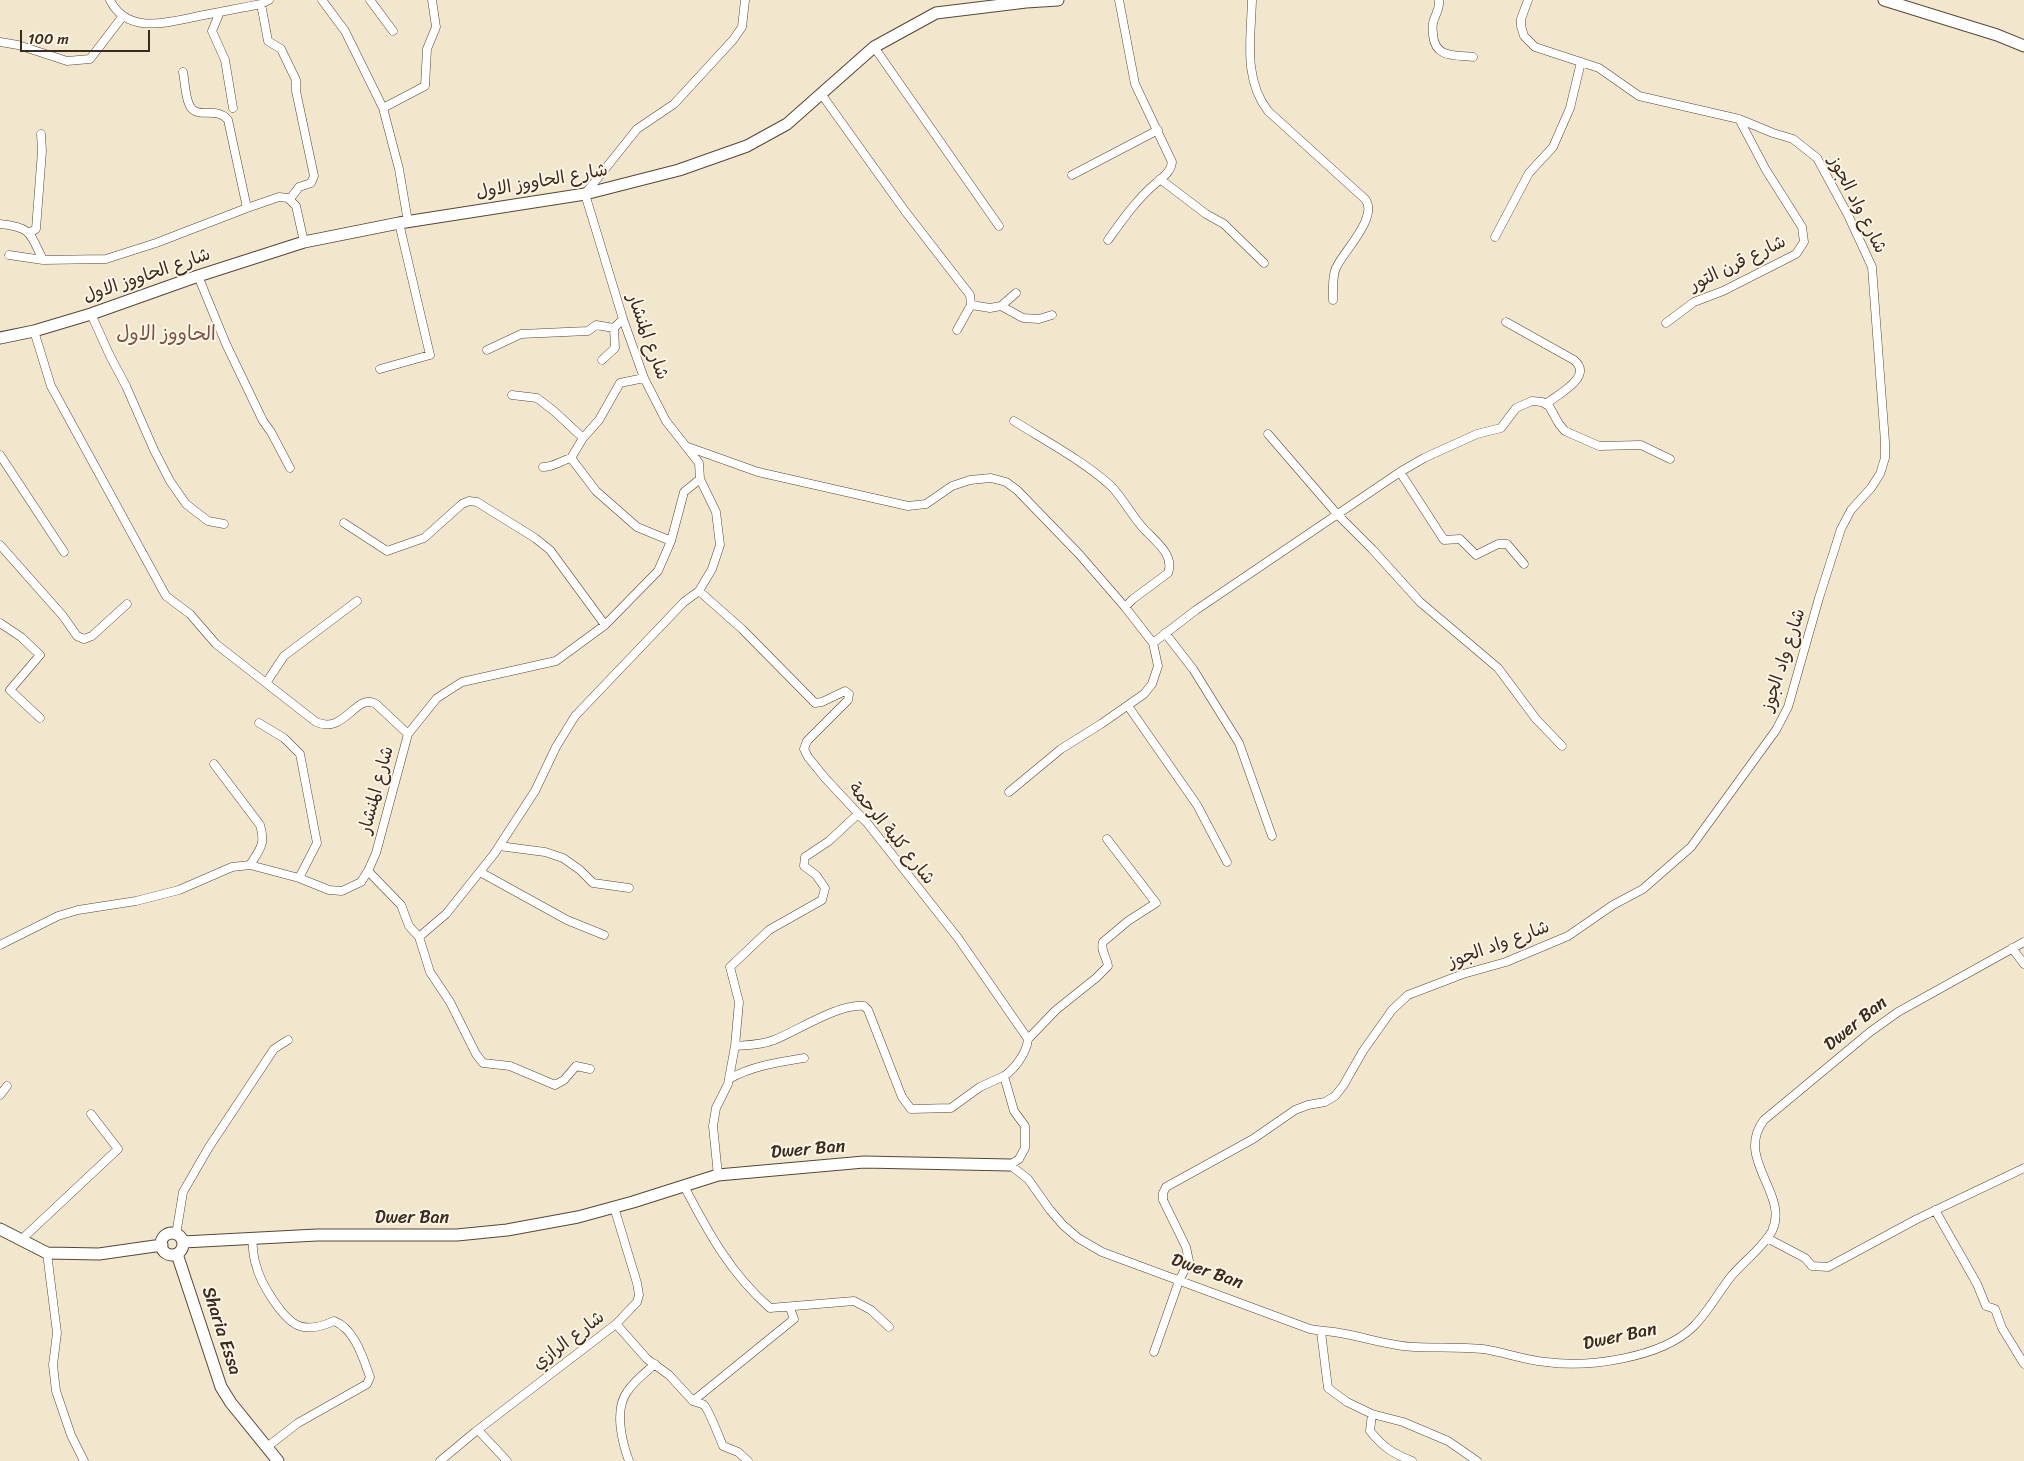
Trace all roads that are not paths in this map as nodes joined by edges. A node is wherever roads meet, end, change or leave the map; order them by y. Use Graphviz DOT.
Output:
graph roads {
  1 [pos="110,0"];
  2 [pos="269,0"];
  3 [pos="322,0"];
  4 [pos="370,0"];
  5 [pos="432,0"];
  6 [pos="745,0"];
  7 [pos="1058,0"];
  8 [pos="1119,0"];
  9 [pos="1252,0"];
  10 [pos="1439,0"];
  11 [pos="1528,0"];
  12 [pos="1884,0"];
  13 [pos="260,4"];
  14 [pos="220,12"];
  15 [pos="123,16"];
  16 [pos="393,31"];
  17 [pos="0,42"];
  18 [pos="2024,46"];
  19 [pos="874,47"];
  20 [pos="1473,57"];
  21 [pos="1581,62"];
  22 [pos="184,72"];
  23 [pos="822,95"];
  24 [pos="234,108"];
  25 [pos="383,108"];
  26 [pos="1739,120"];
  27 [pos="1158,130"];
  28 [pos="41,134"];
  29 [pos="1072,175"];
  30 [pos="1160,179"];
  31 [pos="585,194"];
  32 [pos="290,199"];
  33 [pos="247,208"];
  34 [pos="404,223"];
  35 [pos="0,224"];
  36 [pos="999,226"];
  37 [pos="30,233"];
  38 [pos="1496,237"];
  39 [pos="1108,240"];
  40 [pos="304,242"];
  41 [pos="9,255"];
  42 [pos="43,260"];
  43 [pos="1264,263"];
  44 [pos="198,276"];
  45 [pos="1016,293"];
  46 [pos="1333,300"];
  47 [pos="971,305"];
  48 [pos="1001,306"];
  49 [pos="91,314"];
  50 [pos="1052,315"];
  51 [pos="623,319"];
  52 [pos="1506,322"];
  53 [pos="1666,322"];
  54 [pos="614,328"];
  55 [pos="957,330"];
  56 [pos="34,331"];
  57 [pos="0,338"];
  58 [pos="487,350"];
  59 [pos="602,360"];
  60 [pos="380,369"];
  61 [pos="644,378"];
  62 [pos="512,395"];
  63 [pos="1546,404"];
  64 [pos="1014,421"];
  65 [pos="1268,434"];
  66 [pos="583,438"];
  67 [pos="687,446"];
  68 [pos="0,455"];
  69 [pos="571,458"];
  70 [pos="1670,459"];
  71 [pos="543,467"];
  72 [pos="290,468"];
  73 [pos="1400,472"];
  74 [pos="700,479"];
  75 [pos="1336,514"];
  76 [pos="344,523"];
  77 [pos="224,524"];
  78 [pos="671,541"];
  79 [pos="0,545"];
  80 [pos="64,552"];
  81 [pos="1524,564"];
  82 [pos="699,591"];
  83 [pos="357,600"];
  84 [pos="127,604"];
  85 [pos="1125,607"];
  86 [pos="0,623"];
  87 [pos="605,625"];
  88 [pos="1165,633"];
  89 [pos="1153,643"];
  90 [pos="266,683"];
  91 [pos="1128,706"];
  92 [pos="40,718"];
  93 [pos="259,723"];
  94 [pos="408,734"];
  95 [pos="1562,746"];
  96 [pos="214,764"];
  97 [pos="1009,792"];
  98 [pos="858,814"];
  99 [pos="1272,836"];
  100 [pos="1107,839"];
  101 [pos="499,846"];
  102 [pos="1227,862"];
  103 [pos="250,865"];
  104 [pos="368,871"];
  105 [pos="480,872"];
  106 [pos="299,878"];
  107 [pos="629,888"];
  108 [pos="604,935"];
  109 [pos="419,937"];
  110 [pos="2024,942"];
  111 [pos="0,945"];
  112 [pos="2012,948"];
  113 [pos="2024,964"];
  114 [pos="1028,1038"];
  115 [pos="288,1040"];
  116 [pos="735,1046"];
  117 [pos="804,1058"];
  118 [pos="590,1069"];
  119 [pos="1004,1076"];
  120 [pos="729,1079"];
  121 [pos="7,1086"];
  122 [pos="0,1095"];
  123 [pos="91,1114"];
  124 [pos="1010,1165"];
  125 [pos="2024,1168"];
  126 [pos="718,1175"];
  127 [pos="684,1186"];
  128 [pos="614,1207"];
  129 [pos="1934,1210"];
  130 [pos="0,1229"];
  131 [pos="179,1238"];
  132 [pos="252,1238"];
  133 [pos="1767,1238"];
  134 [pos="21,1240"];
  135 [pos="162,1245"];
  136 [pos="47,1253"];
  137 [pos="177,1254"];
  138 [pos="1179,1281"];
  139 [pos="790,1308"];
  140 [pos="616,1324"];
  141 [pos="889,1327"];
  142 [pos="1321,1332"];
  143 [pos="1154,1352"];
  144 [pos="655,1364"];
  145 [pos="2024,1364"];
  146 [pos="693,1401"];
  147 [pos="1372,1414"];
  148 [pos="478,1430"];
  149 [pos="267,1446"];
  150 [pos="1467,1458"];
  151 [pos="84,1461"];
  152 [pos="278,1461"];
  153 [pos="440,1461"];
  154 [pos="507,1461"];
  155 [pos="629,1461"];
  156 [pos="748,1461"];
  157 [pos="1412,1461"];
  158 [pos="1477,1461"];
  1 -- 15 [label="street"];
  2 -- 13 [label="street"];
  3 -- 25 [label="street"];
  4 -- 16 [label="street"];
  5 -- 25 [label="street"];
  6 -- 31 [label="street"];
  7 -- 19 [label="street, شارع الحاووز الاول"];
  8 -- 27 [label="street"];
  9 -- 46 [label="street"];
  10 -- 20 [label="street"];
  11 -- 21 [label="street, شارع واد الجوز"];
  12 -- 18 [label="street"];
  13 -- 14 [label="street"];
  13 -- 32 [label="street"];
  14 -- 15 [label="street"];
  14 -- 24 [label="street"];
  15 -- 17 [label="street"];
  19 -- 23 [label="street, شارع الحاووز الاول"];
  19 -- 36 [label="street"];
  21 -- 26 [label="street, شارع واد الجوز"];
  21 -- 38 [label="street"];
  22 -- 33 [label="street"];
  23 -- 31 [label="street, شارع الحاووز الاول"];
  23 -- 47 [label="street"];
  25 -- 34 [label="street"];
  26 -- 53 [label="street, شارع قرن التور"];
  26 -- 138 [label="street, شارع واد الجوز"];
  27 -- 29 [label="street"];
  27 -- 30 [label="street"];
  28 -- 37 [label="street"];
  30 -- 39 [label="street"];
  30 -- 43 [label="street"];
  31 -- 34 [label="street, شارع الحاووز الاول"];
  31 -- 51 [label="street, شارع المنشار"];
  32 -- 33 [label="street"];
  32 -- 40 [label="street"];
  33 -- 42 [label="street"];
  34 -- 40 [label="street, شارع الحاووز الاول"];
  34 -- 60 [label="street"];
  35 -- 37 [label="street"];
  37 -- 42 [label="street"];
  40 -- 44 [label="street, شارع الحاووز الاول"];
  41 -- 42 [label="street"];
  44 -- 49 [label="street, شارع الحاووز الاول"];
  44 -- 72 [label="street"];
  45 -- 48 [label="street"];
  47 -- 48 [label="street"];
  47 -- 55 [label="street"];
  48 -- 50 [label="street"];
  49 -- 56 [label="street, شارع الحاووز الاول"];
  49 -- 77 [label="street"];
  51 -- 54 [label="street"];
  51 -- 61 [label="street, شارع المنشار"];
  52 -- 63 [label="street"];
  54 -- 58 [label="street"];
  54 -- 59 [label="street"];
  56 -- 57 [label="street, شارع الحاووز الاول"];
  56 -- 90 [label="street"];
  61 -- 66 [label="street"];
  61 -- 67 [label="street, شارع المنشار"];
  62 -- 66 [label="street"];
  63 -- 70 [label="street"];
  63 -- 73 [label="street"];
  64 -- 85 [label="street"];
  65 -- 75 [label="street"];
  66 -- 69 [label="street"];
  67 -- 74 [label="street, شارع المنشار"];
  67 -- 85 [label="street"];
  68 -- 80 [label="street"];
  69 -- 71 [label="street"];
  69 -- 78 [label="street"];
  73 -- 75 [label="street"];
  73 -- 81 [label="street"];
  74 -- 78 [label="street, شارع المنشار"];
  74 -- 82 [label="street, شارع المنشار"];
  75 -- 88 [label="street"];
  75 -- 95 [label="street"];
  76 -- 87 [label="street"];
  78 -- 87 [label="street, شارع المنشار"];
  79 -- 84 [label="street"];
  82 -- 98 [label="street, شارع كلية الرحمة"];
  82 -- 101 [label="street, شارع المنشار"];
  83 -- 90 [label="street"];
  85 -- 89 [label="street"];
  86 -- 92 [label="street"];
  87 -- 94 [label="street, شارع المنشار"];
  88 -- 89 [label="street"];
  88 -- 99 [label="street"];
  89 -- 91 [label="street"];
  90 -- 94 [label="street"];
  91 -- 97 [label="street"];
  91 -- 102 [label="street"];
  93 -- 106 [label="street"];
  94 -- 104 [label="street, شارع المنشار"];
  96 -- 103 [label="street"];
  98 -- 114 [label="street, شارع كلية الرحمة"];
  98 -- 116 [label="street"];
  100 -- 114 [label="street"];
  101 -- 105 [label="street, شارع المنشار"];
  101 -- 107 [label="street"];
  103 -- 106 [label="street, شارع المنشار"];
  103 -- 111 [label="street, شارع المنشار"];
  104 -- 106 [label="street, شارع المنشار"];
  104 -- 109 [label="street"];
  105 -- 108 [label="street"];
  105 -- 109 [label="street, شارع المنشار"];
  109 -- 118 [label="street"];
  110 -- 112 [label="street, Dwer Ban"];
  112 -- 113 [label="street"];
  112 -- 133 [label="street, Dwer Ban"];
  114 -- 119 [label="street"];
  115 -- 131 [label="street"];
  116 -- 119 [label="street"];
  116 -- 120 [label="street"];
  117 -- 120 [label="street"];
  119 -- 124 [label="street"];
  120 -- 126 [label="street"];
  121 -- 122 [label="street"];
  123 -- 134 [label="street"];
  124 -- 126 [label="street, Dwer Ban"];
  124 -- 138 [label="street, Dwer Ban"];
  125 -- 129 [label="street"];
  126 -- 127 [label="street, Dwer Ban"];
  127 -- 128 [label="street, Dwer Ban"];
  127 -- 139 [label="street"];
  128 -- 132 [label="street, Dwer Ban"];
  128 -- 140 [label="street, شارع الرازي"];
  129 -- 133 [label="street"];
  129 -- 145 [label="street"];
  130 -- 134 [label="street"];
  131 -- 132 [label="street, Dwer Ban"];
  131 -- 135 [label="street"];
  131 -- 137 [label="street"];
  132 -- 149 [label="street"];
  133 -- 142 [label="street, Dwer Ban"];
  134 -- 136 [label="street"];
  135 -- 136 [label="street"];
  135 -- 137 [label="street"];
  136 -- 151 [label="street"];
  137 -- 149 [label="street, Sharia Essa"];
  138 -- 142 [label="street, Dwer Ban"];
  138 -- 143 [label="street, شارع واد الجوز"];
  139 -- 141 [label="street"];
  139 -- 146 [label="street"];
  140 -- 144 [label="street"];
  140 -- 148 [label="street, شارع الرازي"];
  142 -- 147 [label="street"];
  144 -- 146 [label="street"];
  144 -- 155 [label="street"];
  146 -- 156 [label="street"];
  147 -- 150 [label="street"];
  147 -- 157 [label="street"];
  148 -- 153 [label="street, شارع الرازي"];
  148 -- 154 [label="street"];
  149 -- 152 [label="street, Sharia Essa"];
  150 -- 158 [label="street"];
}
